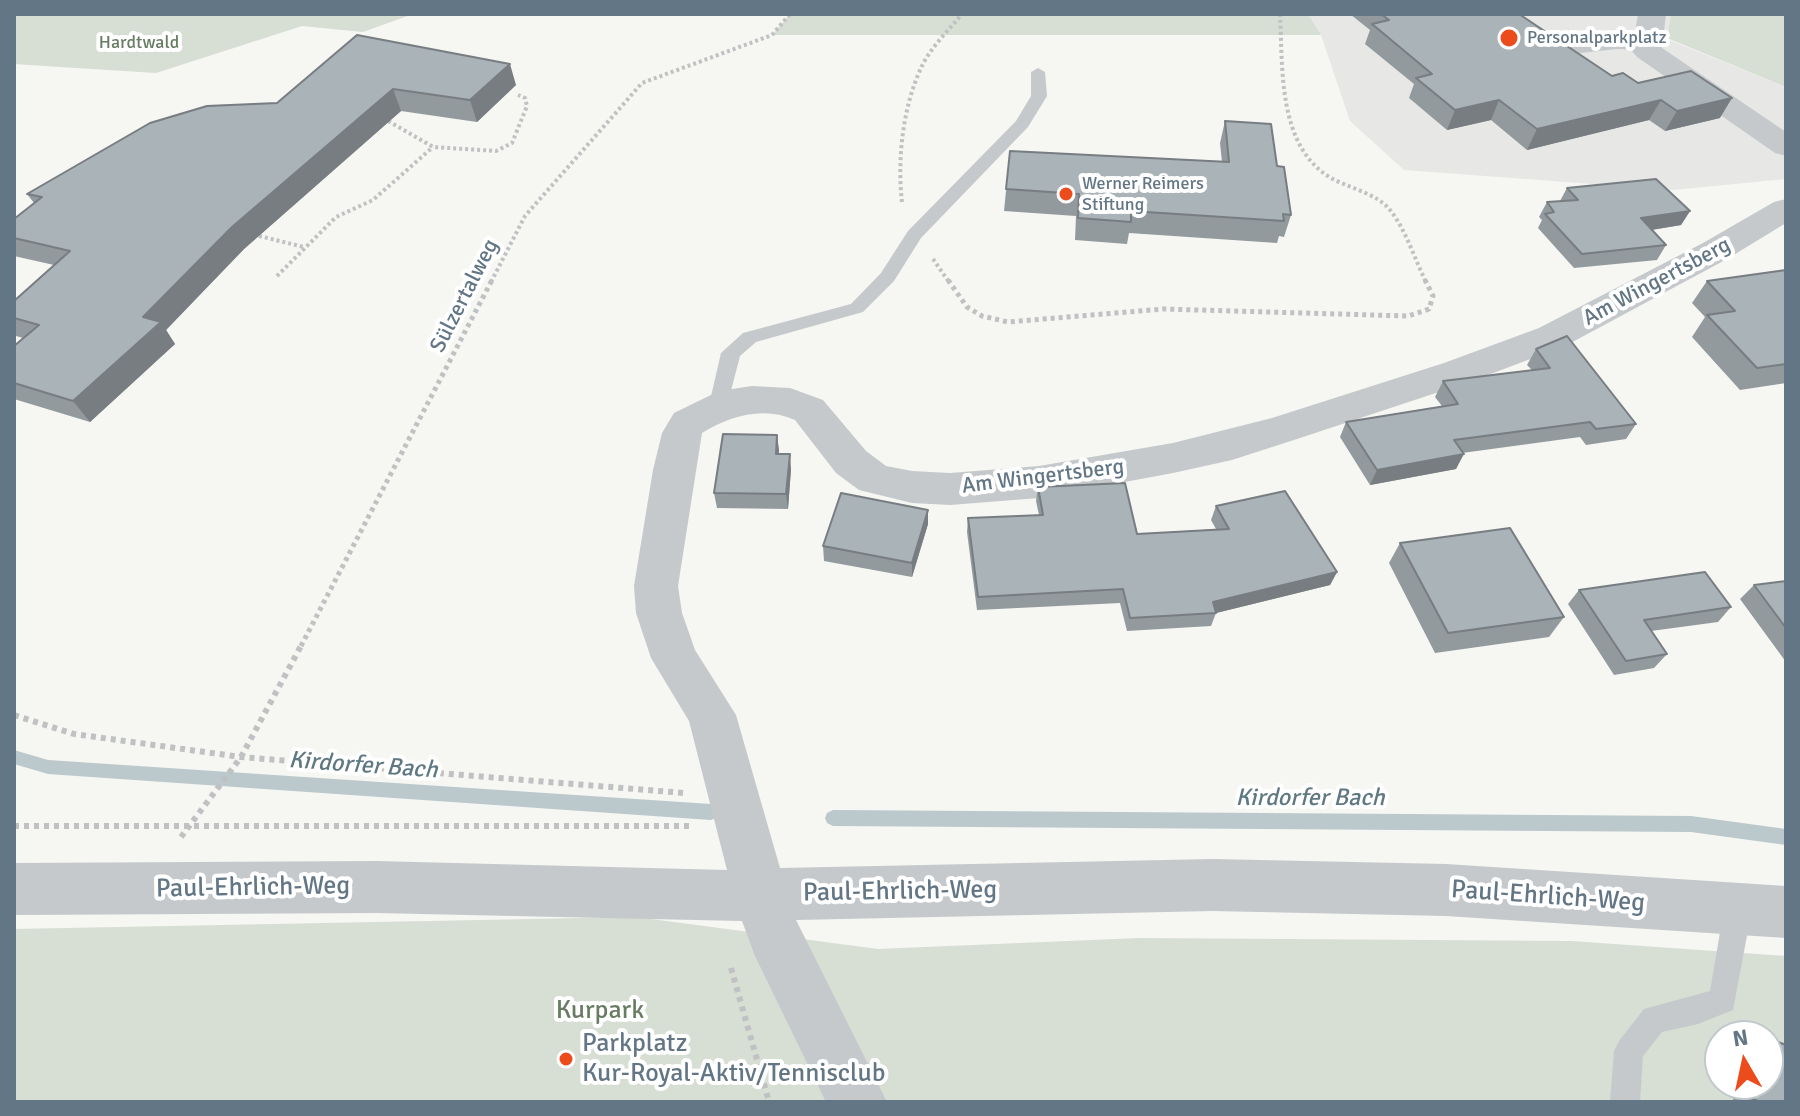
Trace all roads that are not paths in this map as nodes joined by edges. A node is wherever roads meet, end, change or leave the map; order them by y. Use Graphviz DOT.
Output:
graph roads {
  1 [pos="1498,14"];
  2 [pos="1652,14"];
  3 [pos="1646,46"];
  4 [pos="1038,72"];
  5 [pos="1786,146"];
  6 [pos="1786,209"];
  7 [pos="719,405"];
  8 [pos="14,889"];
  9 [pos="761,896"];
  10 [pos="1762,910"];
  11 [pos="857,1102"];
  12 [pos="1625,1102"];
  1 -- 3 [label="lane"];
  2 -- 3 [label="street"];
  3 -- 5 [label="street"];
  4 -- 7 [label="lane"];
  6 -- 7 [label="street, Am Wingertsberg"];
  7 -- 9 [label="street, Am Wingertsberg"];
  8 -- 9 [label="street, Paul-Ehrlich-Weg"];
  9 -- 10 [label="street, Paul-Ehrlich-Weg"];
  9 -- 11 [label="street, Am Wingertsberg"];
  10 -- 12 [label="lane"];
}
